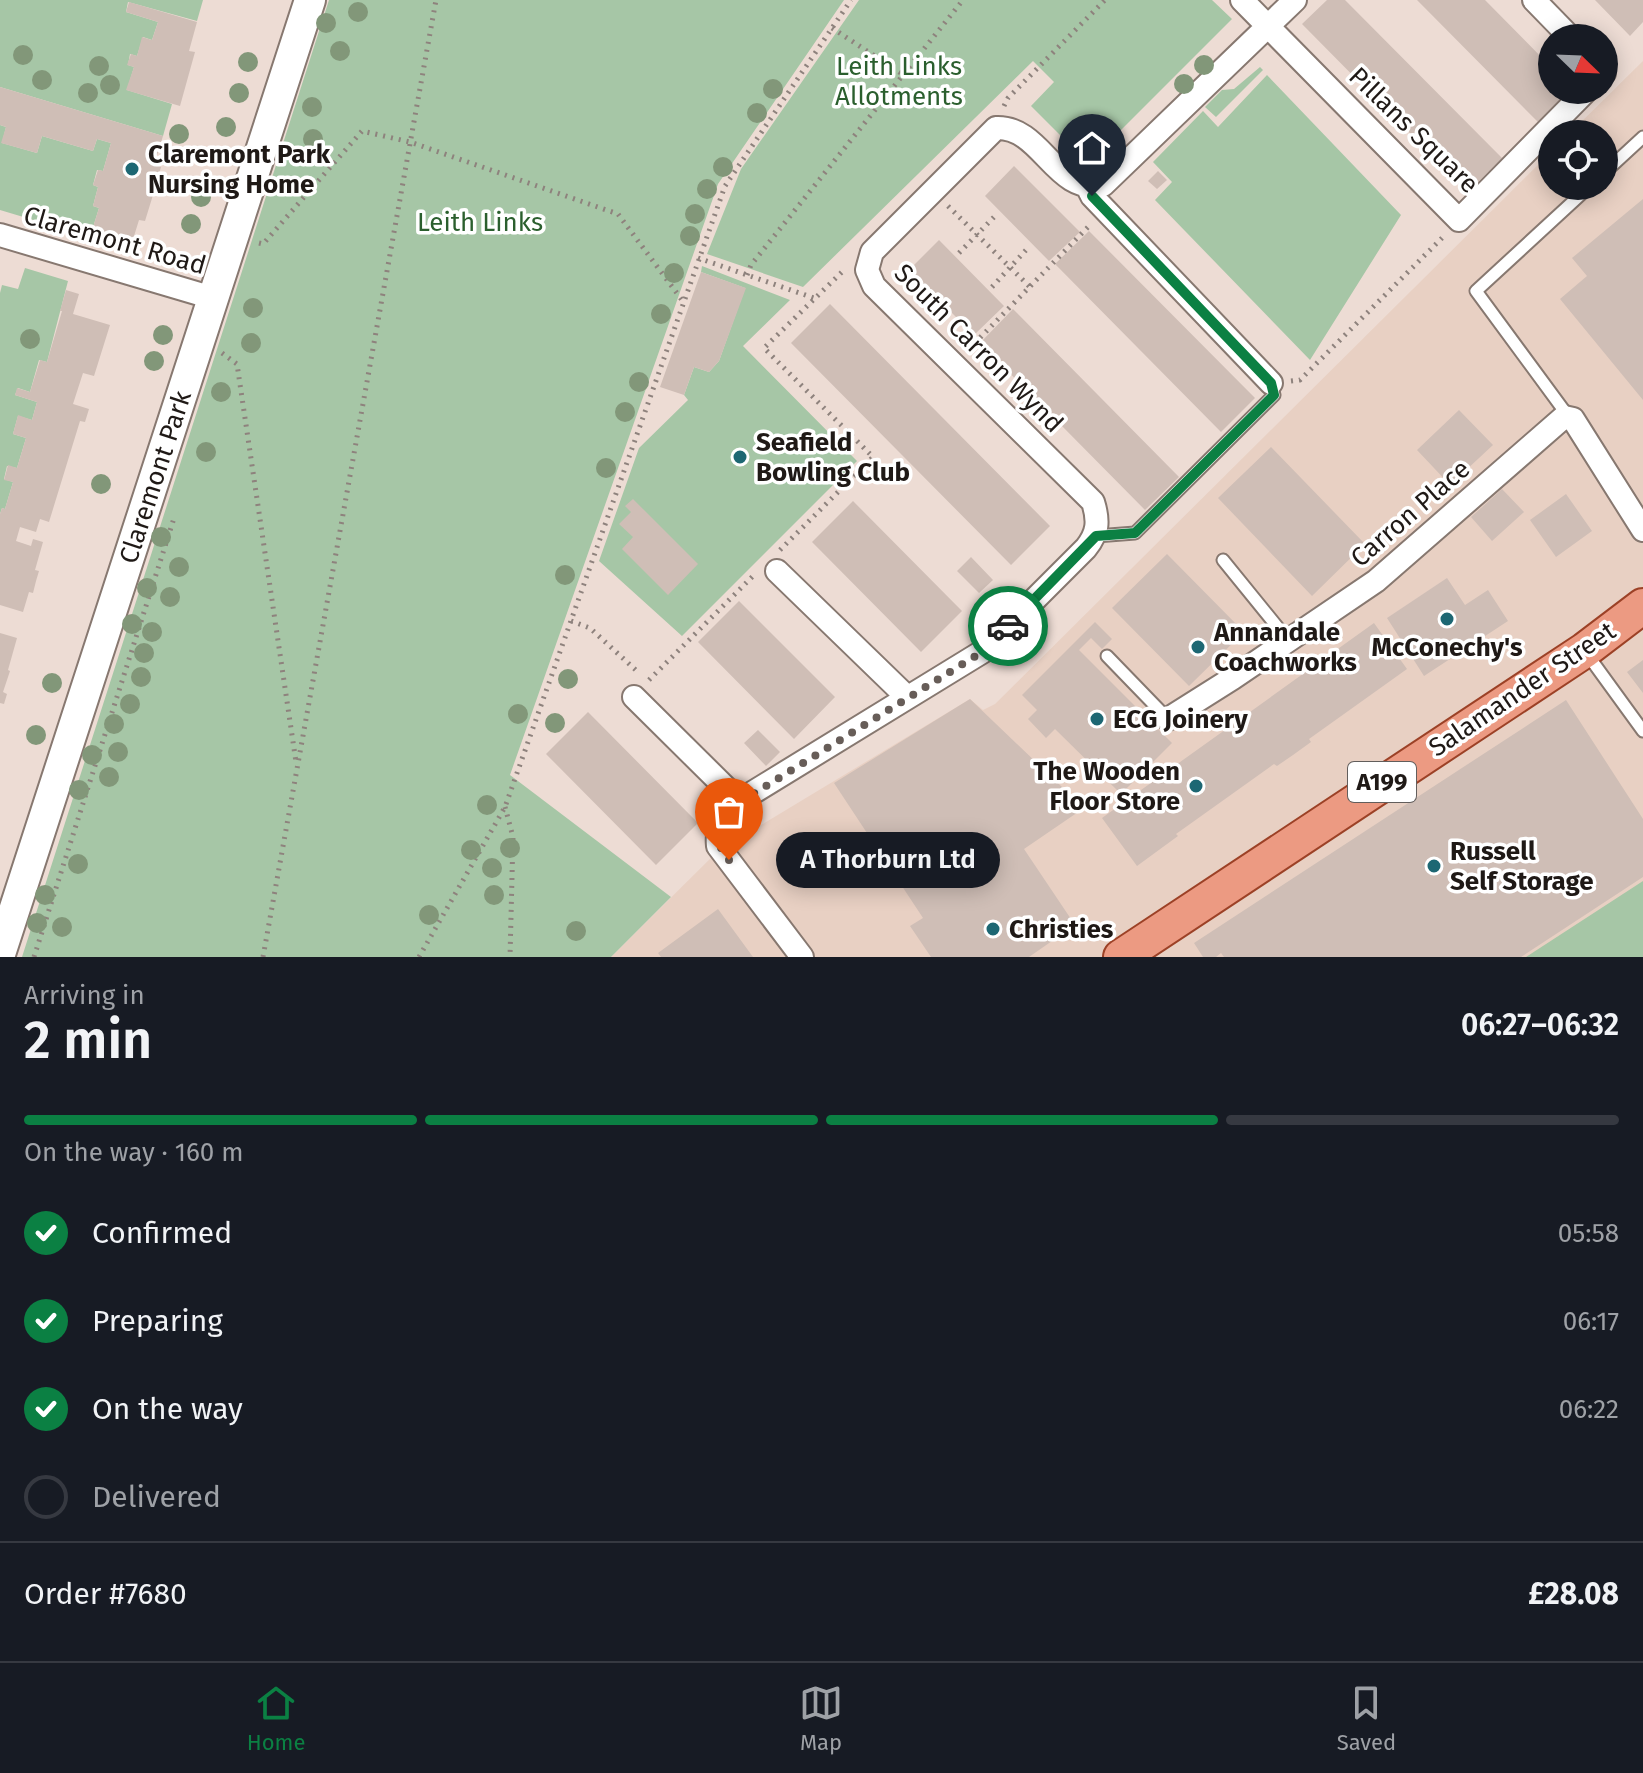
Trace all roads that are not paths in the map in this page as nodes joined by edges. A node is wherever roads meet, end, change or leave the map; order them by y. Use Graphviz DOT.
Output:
graph roads {
  1 [pos="310,0"];
  2 [pos="1242,0"];
  3 [pos="1295,0"];
  4 [pos="1534,0"];
  5 [pos="1557,24"];
  6 [pos="1268,26"];
  7 [pos="1573,104"];
  8 [pos="1643,137"];
  9 [pos="1618,160"];
  10 [pos="1088,188"];
  11 [pos="1575,200"];
  12 [pos="0,235"];
  13 [pos="213,298"];
  14 [pos="1271,383"];
  15 [pos="1568,417"];
  16 [pos="1643,530"];
  17 [pos="1096,536"];
  18 [pos="1223,560"];
  19 [pos="777,571"];
  20 [pos="1643,606"];
  21 [pos="1288,640"];
  22 [pos="1585,650"];
  23 [pos="1107,656"];
  24 [pos="641,689"];
  25 [pos="907,697"];
  26 [pos="1168,719"];
  27 [pos="1643,731"];
  28 [pos="739,801"];
  29 [pos="0,954"];
  30 [pos="802,957"];
  31 [pos="1121,957"];
  1 -- 13 [label="street, Claremont Park"];
  2 -- 6 [label="street, Pillans Square"];
  3 -- 6 [label="street"];
  4 -- 5 [label="street"];
  6 -- 7 [label="street, Pillans Square"];
  6 -- 10 [label="street"];
  8 -- 9 [label="lane"];
  10 -- 14 [label="street"];
  10 -- 17 [label="street, South Carron Wynd"];
  11 -- 15 [label="lane"];
  12 -- 13 [label="street, Claremont Road"];
  13 -- 29 [label="street, Claremont Park"];
  14 -- 17 [label="lane"];
  15 -- 16 [label="street"];
  15 -- 21 [label="street, Carron Place"];
  17 -- 25 [label="street"];
  18 -- 21 [label="lane"];
  19 -- 25 [label="street"];
  20 -- 22 [label="main road, Salamander Street / A199"];
  21 -- 26 [label="street, Carron Place"];
  22 -- 27 [label="lane"];
  22 -- 31 [label="main road, Salamander Street / A199"];
  23 -- 26 [label="lane"];
  24 -- 28 [label="street"];
  25 -- 28 [label="street"];
  28 -- 30 [label="street"];
}
